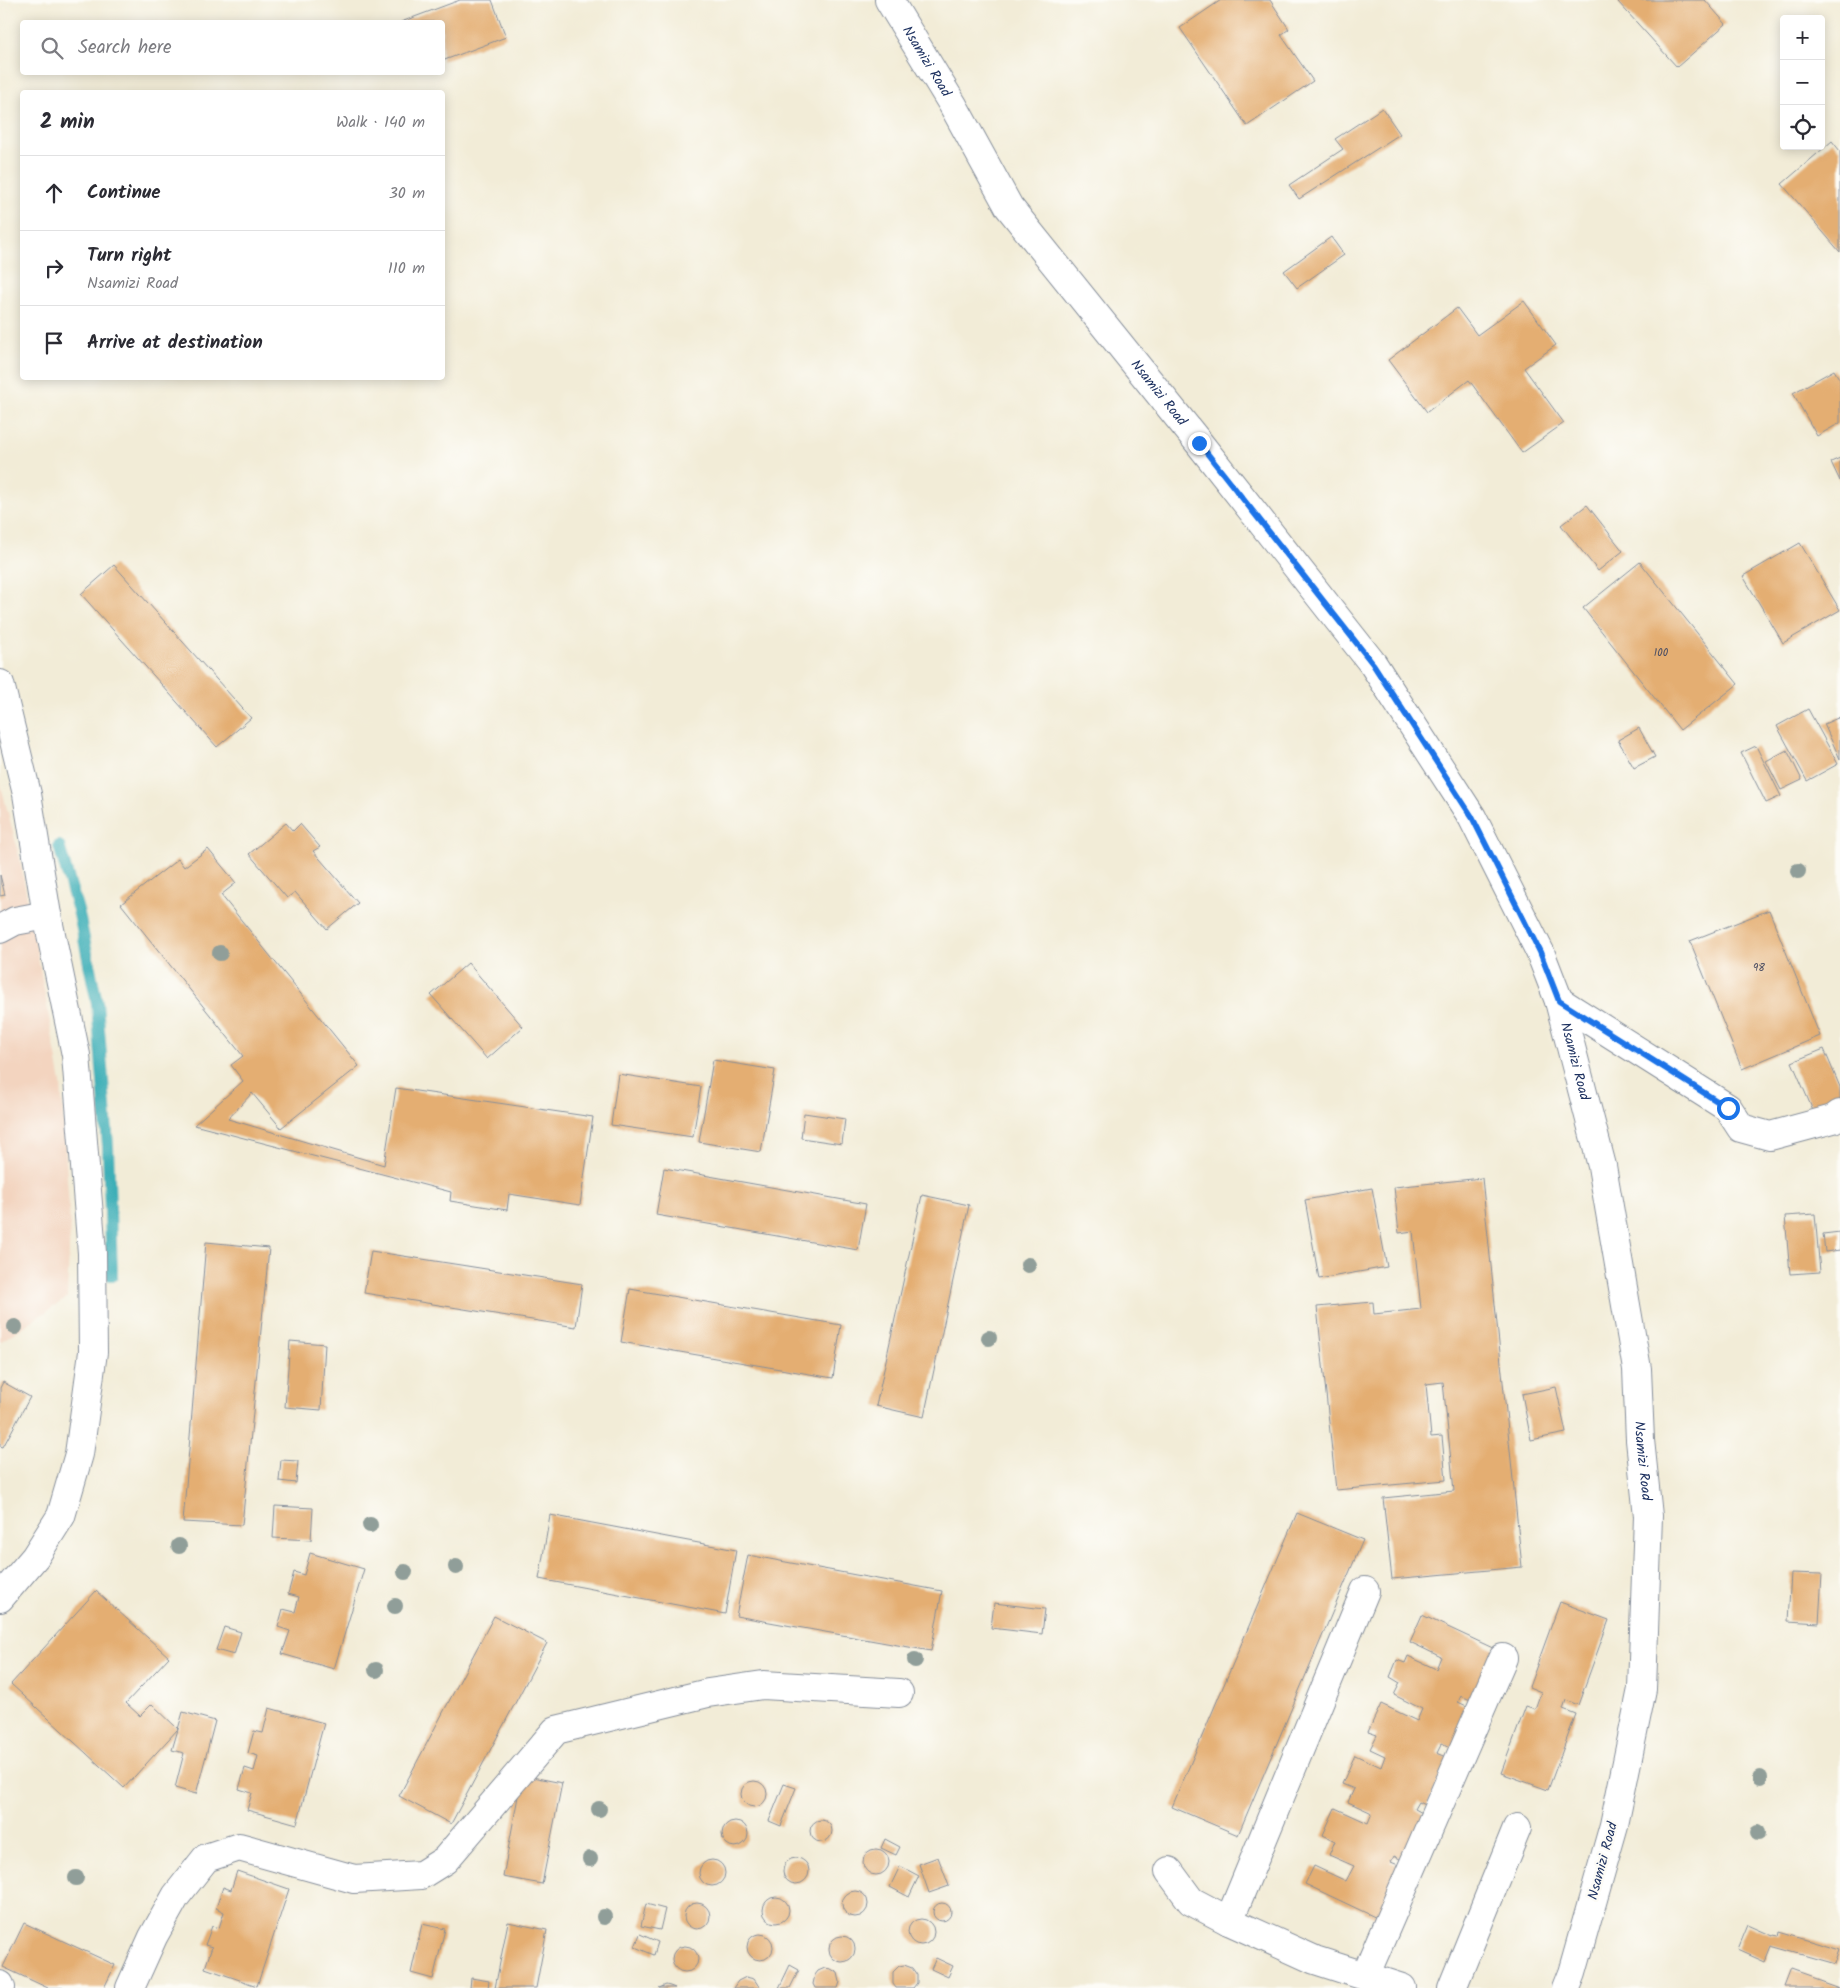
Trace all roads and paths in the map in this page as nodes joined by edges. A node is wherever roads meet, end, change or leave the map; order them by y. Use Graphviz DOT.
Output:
graph roads {
  1 [pos="889,0"];
  2 [pos="0,684"];
  3 [pos="47,915"];
  4 [pos="0,929"];
  5 [pos="1559,1001"];
  6 [pos="1840,1114"];
  7 [pos="1365,1592"];
  8 [pos="0,1598"];
  9 [pos="1503,1658"];
  10 [pos="899,1693"];
  11 [pos="1518,1828"];
  12 [pos="1169,1871"];
  13 [pos="1229,1920"];
  14 [pos="1365,1976"];
  15 [pos="130,1988"];
  16 [pos="1402,1988"];
  17 [pos="1452,1988"];
  18 [pos="1566,1988"];
  1 -- 5 [label="street, Nsamizi Road"];
  2 -- 3 [label="street"];
  3 -- 4 [label="street"];
  3 -- 8 [label="street"];
  5 -- 6 [label="street"];
  5 -- 18 [label="street, Nsamizi Road"];
  7 -- 13 [label="street"];
  9 -- 14 [label="street"];
  10 -- 15 [label="street"];
  11 -- 17 [label="street"];
  12 -- 13 [label="street"];
  13 -- 14 [label="street"];
  14 -- 16 [label="street"];
}
